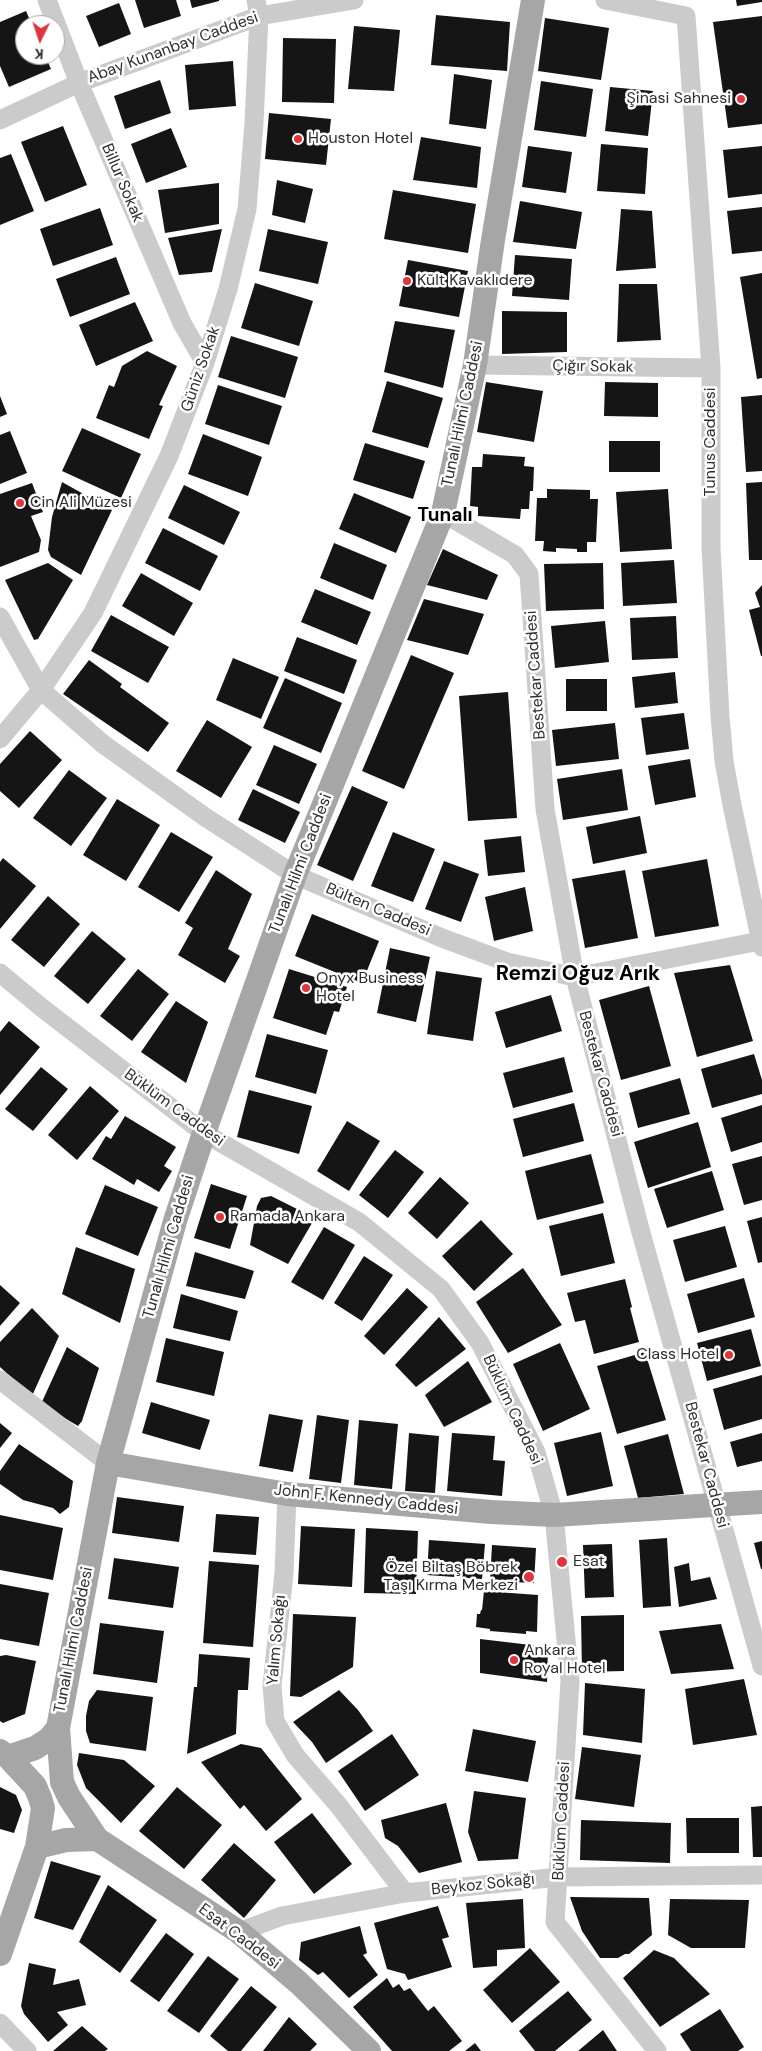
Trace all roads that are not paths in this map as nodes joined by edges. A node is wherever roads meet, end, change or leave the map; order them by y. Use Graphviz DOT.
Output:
graph roads {
  1 [pos="47,0"];
  2 [pos="354,0"];
  3 [pos="533,0"];
  4 [pos="605,0"];
  5 [pos="257,8"];
  6 [pos="79,82"];
  7 [pos="0,120"];
  8 [pos="205,363"];
  9 [pos="475,365"];
  10 [pos="711,368"];
  11 [pos="443,513"];
  12 [pos="0,617"];
  13 [pos="41,690"];
  14 [pos="0,739"];
  15 [pos="295,875"];
  16 [pos="761,944"];
  17 [pos="0,973"];
  18 [pos="575,977"];
  19 [pos="204,1133"];
  20 [pos="0,1380"];
  21 [pos="108,1463"];
  22 [pos="287,1494"];
  23 [pos="762,1502"];
  24 [pos="717,1506"];
  25 [pos="554,1515"];
  26 [pos="762,1666"];
  27 [pos="58,1728"];
  28 [pos="4,1754"];
  29 [pos="97,1839"];
  30 [pos="37,1847"];
  31 [pos="762,1876"];
  32 [pos="559,1877"];
  33 [pos="404,1893"];
  34 [pos="239,1932"];
  35 [pos="0,1954"];
  36 [pos="0,2023"];
  37 [pos="27,2051"];
  38 [pos="369,2051"];
  39 [pos="657,2051"];
  1 -- 6 [label="street, Billur Sokak"];
  2 -- 5 [label="street, Abay Kunanbay Caddesi"];
  3 -- 9 [label="main road, Tunalı Hilmi Caddesi"];
  4 -- 10 [label="street, Tunus Caddesi"];
  5 -- 6 [label="street, Abay Kunanbay Caddesi"];
  5 -- 8 [label="street, Güniz Sokak"];
  6 -- 7 [label="street, Abay Kunanbay Caddesi"];
  6 -- 8 [label="street, Billur Sokak"];
  8 -- 13 [label="street, Güniz Sokak"];
  9 -- 10 [label="street, Çığır Sokak"];
  9 -- 11 [label="main road, Tunalı Hilmi Caddesi"];
  10 -- 16 [label="street, Tunus Caddesi"];
  11 -- 15 [label="main road, Tunalı Hilmi Caddesi"];
  11 -- 18 [label="street, Bestekar Caddesi"];
  12 -- 13 [label="street, Bülten Caddesi"];
  13 -- 14 [label="street, Güniz Sokak"];
  13 -- 15 [label="street, Bülten Caddesi"];
  15 -- 18 [label="street, Bülten Caddesi"];
  15 -- 19 [label="main road, Tunalı Hilmi Caddesi"];
  16 -- 18 [label="street, Bülten Caddesi"];
  17 -- 19 [label="street, Büklüm Caddesi"];
  18 -- 24 [label="street, Bestekar Caddesi"];
  19 -- 21 [label="main road, Tunalı Hilmi Caddesi"];
  19 -- 25 [label="street, Büklüm Caddesi"];
  20 -- 21 [label="street, John F. Kennedy Caddesi"];
  21 -- 22 [label="main road, John F. Kennedy Caddesi"];
  21 -- 27 [label="main road, Tunalı Hilmi Caddesi"];
  22 -- 25 [label="main road, John F. Kennedy Caddesi"];
  22 -- 33 [label="street, Yalım Sokağı"];
  23 -- 24 [label="main road, John F. Kennedy Caddesi"];
  24 -- 25 [label="main road, John F. Kennedy Caddesi"];
  24 -- 26 [label="street, Bestekar Caddesi"];
  25 -- 32 [label="street, Büklüm Caddesi"];
  27 -- 28 [label="main road"];
  27 -- 29 [label="main road, Tunalı Hilmi Caddesi"];
  28 -- 30 [label="main road"];
  29 -- 30 [label="main road"];
  29 -- 34 [label="main road, Esat Caddesi"];
  30 -- 35 [label="main road"];
  31 -- 32 [label="street, Beykoz Sokağı"];
  32 -- 33 [label="street, Beykoz Sokağı"];
  32 -- 39 [label="street, Büklüm Caddesi"];
  33 -- 34 [label="street, Beykoz Sokağı"];
  34 -- 38 [label="main road, Esat Caddesi"];
  36 -- 37 [label="street"];
}
